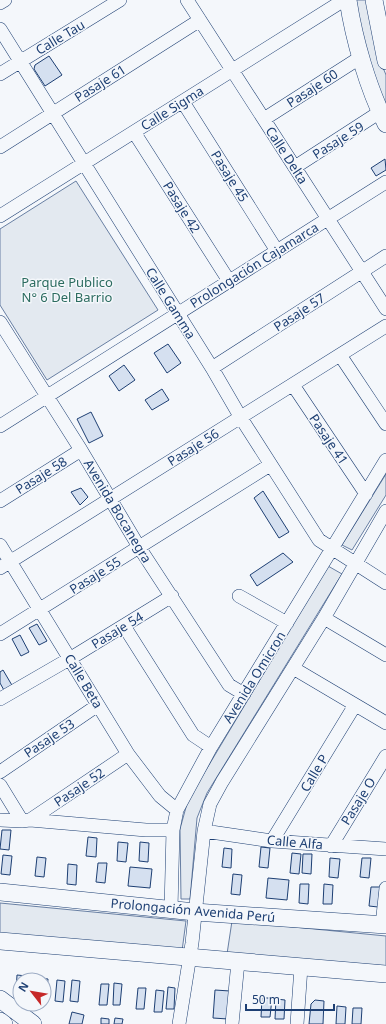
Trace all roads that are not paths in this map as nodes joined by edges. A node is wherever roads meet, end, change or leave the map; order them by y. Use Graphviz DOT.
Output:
graph roads {
  1 [pos="5,0"];
  2 [pos="120,0"];
  3 [pos="187,0"];
  4 [pos="344,0"];
  5 [pos="348,0"];
  6 [pos="374,0"];
  7 [pos="0,3"];
  8 [pos="200,20"];
  9 [pos="0,29"];
  10 [pos="361,57"];
  11 [pos="20,61"];
  12 [pos="386,61"];
  13 [pos="232,70"];
  14 [pos="0,74"];
  15 [pos="183,102"];
  16 [pos="52,114"];
  17 [pos="383,118"];
  18 [pos="264,119"];
  19 [pos="134,132"];
  20 [pos="0,147"];
  21 [pos="84,164"];
  22 [pos="295,167"];
  23 [pos="386,182"];
  24 [pos="0,216"];
  25 [pos="328,219"];
  26 [pos="277,251"];
  27 [pos="386,256"];
  28 [pos="362,272"];
  29 [pos="229,281"];
  30 [pos="386,309"];
  31 [pos="178,313"];
  32 [pos="0,322"];
  33 [pos="386,326"];
  34 [pos="340,355"];
  35 [pos="212,368"];
  36 [pos="293,385"];
  37 [pos="46,396"];
  38 [pos="241,418"];
  39 [pos="386,424"];
  40 [pos="0,425"];
  41 [pos="81,450"];
  42 [pos="386,460"];
  43 [pos="270,465"];
  44 [pos="366,494"];
  45 [pos="111,498"];
  46 [pos="0,501"];
  47 [pos="386,511"];
  48 [pos="0,545"];
  49 [pos="139,547"];
  50 [pos="332,549"];
  51 [pos="355,564"];
  52 [pos="5,565"];
  53 [pos="386,583"];
  54 [pos="172,596"];
  55 [pos="239,596"];
  56 [pos="40,610"];
  57 [pos="324,618"];
  58 [pos="287,624"];
  59 [pos="124,626"];
  60 [pos="0,634"];
  61 [pos="386,655"];
  62 [pos="71,658"];
  63 [pos="293,668"];
  64 [pos="244,694"];
  65 [pos="0,699"];
  66 [pos="98,705"];
  67 [pos="355,705"];
  68 [pos="386,723"];
  69 [pos="211,747"];
  70 [pos="128,754"];
  71 [pos="386,756"];
  72 [pos="0,772"];
  73 [pos="0,785"];
  74 [pos="177,810"];
  75 [pos="0,820"];
  76 [pos="26,821"];
  77 [pos="173,830"];
  78 [pos="204,831"];
  79 [pos="272,841"];
  80 [pos="331,846"];
  81 [pos="386,848"];
  82 [pos="386,888"];
  83 [pos="0,892"];
  84 [pos="171,909"];
  85 [pos="196,912"];
  86 [pos="384,925"];
  87 [pos="6,942"];
  88 [pos="0,954"];
  89 [pos="189,958"];
  90 [pos="238,962"];
  91 [pos="301,967"];
  92 [pos="386,974"];
  93 [pos="0,999"];
  94 [pos="0,1021"];
  95 [pos="4,1024"];
  96 [pos="33,1024"];
  97 [pos="179,1024"];
  98 [pos="232,1024"];
  99 [pos="297,1024"];
  1 -- 7 [label="street"];
  2 -- 11 [label="street, Calle Tau"];
  3 -- 8 [label="street, Calle Delta"];
  4 -- 13 [label="street, Calle Sigma"];
  5 -- 10 [label="main road"];
  6 -- 12 [label="main road"];
  8 -- 13 [label="street, Calle Delta"];
  8 -- 16 [label="street, Pasaje 61"];
  9 -- 11 [label="street, Calle Gamma"];
  10 -- 17 [label="main road"];
  10 -- 18 [label="street, Pasaje 60"];
  11 -- 14 [label="street, Calle Tau"];
  11 -- 16 [label="street, Calle Gamma"];
  13 -- 15 [label="street, Calle Sigma"];
  13 -- 18 [label="street, Calle Delta"];
  15 -- 19 [label="street, Calle Sigma"];
  15 -- 26 [label="street, Pasaje 45"];
  16 -- 20 [label="street, Pasaje 61"];
  16 -- 21 [label="street, Calle Gamma"];
  17 -- 22 [label="street, Pasaje 59"];
  18 -- 22 [label="street, Calle Delta"];
  19 -- 21 [label="street, Calle Sigma"];
  19 -- 29 [label="street, Pasaje 42"];
  21 -- 24 [label="street, Calle Sigma"];
  21 -- 31 [label="street, Calle Gamma"];
  22 -- 25 [label="street, Calle Delta"];
  23 -- 25 [label="street, Prolongación Cajamarca"];
  25 -- 26 [label="street, Prolongación Cajamarca"];
  25 -- 28 [label="street, Calle Delta"];
  26 -- 29 [label="street, Prolongación Cajamarca"];
  27 -- 28 [label="street, Pasaje 57"];
  28 -- 30 [label="street, Calle Delta"];
  28 -- 35 [label="street, Pasaje 57"];
  29 -- 31 [label="street, Prolongación Cajamarca"];
  31 -- 35 [label="street, Calle Gamma"];
  31 -- 37 [label="street, Prolongación Cajamarca"];
  32 -- 37 [label="street, Avenida Bocanegra"];
  33 -- 34 [label="street, Pasaje 56"];
  34 -- 36 [label="street, Pasaje 56"];
  34 -- 39 [label="street"];
  35 -- 38 [label="street, Calle Gamma"];
  36 -- 38 [label="street, Pasaje 56"];
  36 -- 44 [label="street, Pasaje 41"];
  37 -- 40 [label="street, Prolongación Cajamarca"];
  37 -- 41 [label="street, Avenida Bocanegra"];
  38 -- 43 [label="street, Calle Gamma"];
  38 -- 45 [label="street, Pasaje 56"];
  41 -- 45 [label="street, Avenida Bocanegra"];
  41 -- 46 [label="street, Pasaje 58"];
  42 -- 44 [label="street, Avenida Omicron"];
  43 -- 49 [label="street, Pasaje 55"];
  43 -- 50 [label="street, Calle Gamma"];
  44 -- 50 [label="street, Avenida Omicron"];
  45 -- 49 [label="street, Avenida Bocanegra"];
  45 -- 52 [label="street, Pasaje 56"];
  47 -- 51 [label="street"];
  48 -- 52 [label="street, Calle Beta"];
  49 -- 54 [label="street, Avenida Bocanegra"];
  49 -- 56 [label="street, Pasaje 55"];
  50 -- 51 [label="street, Calle Gamma"];
  50 -- 58 [label="street, Avenida Omicron"];
  51 -- 53 [label="street, Calle Gamma"];
  51 -- 57 [label="street"];
  52 -- 56 [label="street, Calle Beta"];
  54 -- 59 [label="street, Pasaje 54"];
  54 -- 64 [label="street, Avenida Bocanegra"];
  55 -- 58 [label="street"];
  56 -- 60 [label="street, Pasaje 55"];
  56 -- 62 [label="street, Calle Beta"];
  57 -- 61 [label="street"];
  57 -- 63 [label="street"];
  58 -- 64 [label="street, Avenida Omicron"];
  59 -- 62 [label="street, Pasaje 54"];
  59 -- 69 [label="street"];
  62 -- 65 [label="street, Pasaje 54"];
  62 -- 66 [label="street, Calle Beta"];
  63 -- 67 [label="street"];
  63 -- 78 [label="street"];
  64 -- 69 [label="street, Avenida Omicron"];
  66 -- 70 [label="street, Calle Beta"];
  66 -- 72 [label="street, Pasaje 53"];
  67 -- 68 [label="street"];
  67 -- 79 [label="street, Calle P"];
  69 -- 74 [label="street, Avenida Omicron"];
  70 -- 74 [label="street, Calle Beta"];
  70 -- 76 [label="street, Pasaje 52"];
  71 -- 80 [label="street, Pasaje O"];
  73 -- 76 [label="street"];
  74 -- 77 [label="street, Avenida Omicron"];
  75 -- 76 [label="street"];
  76 -- 77 [label="street"];
  77 -- 84 [label="street, Avenida Omicron"];
  78 -- 79 [label="street, Calle Alfa"];
  78 -- 85 [label="street"];
  79 -- 80 [label="street, Calle Alfa"];
  80 -- 81 [label="street, Calle Alfa"];
  82 -- 86 [label="street"];
  83 -- 84 [label="main road, Prolongación Avenida Perú"];
  84 -- 85 [label="main road, Prolongación Avenida Perú"];
  85 -- 86 [label="main road, Prolongación Avenida Perú"];
  85 -- 89 [label="street"];
  87 -- 88 [label="main road"];
  87 -- 89 [label="main road"];
  89 -- 90 [label="main road"];
  89 -- 97 [label="street"];
  90 -- 91 [label="main road"];
  90 -- 98 [label="street"];
  91 -- 92 [label="main road"];
  91 -- 99 [label="street"];
  93 -- 96 [label="main road"];
  94 -- 95 [label="main road"];
}
